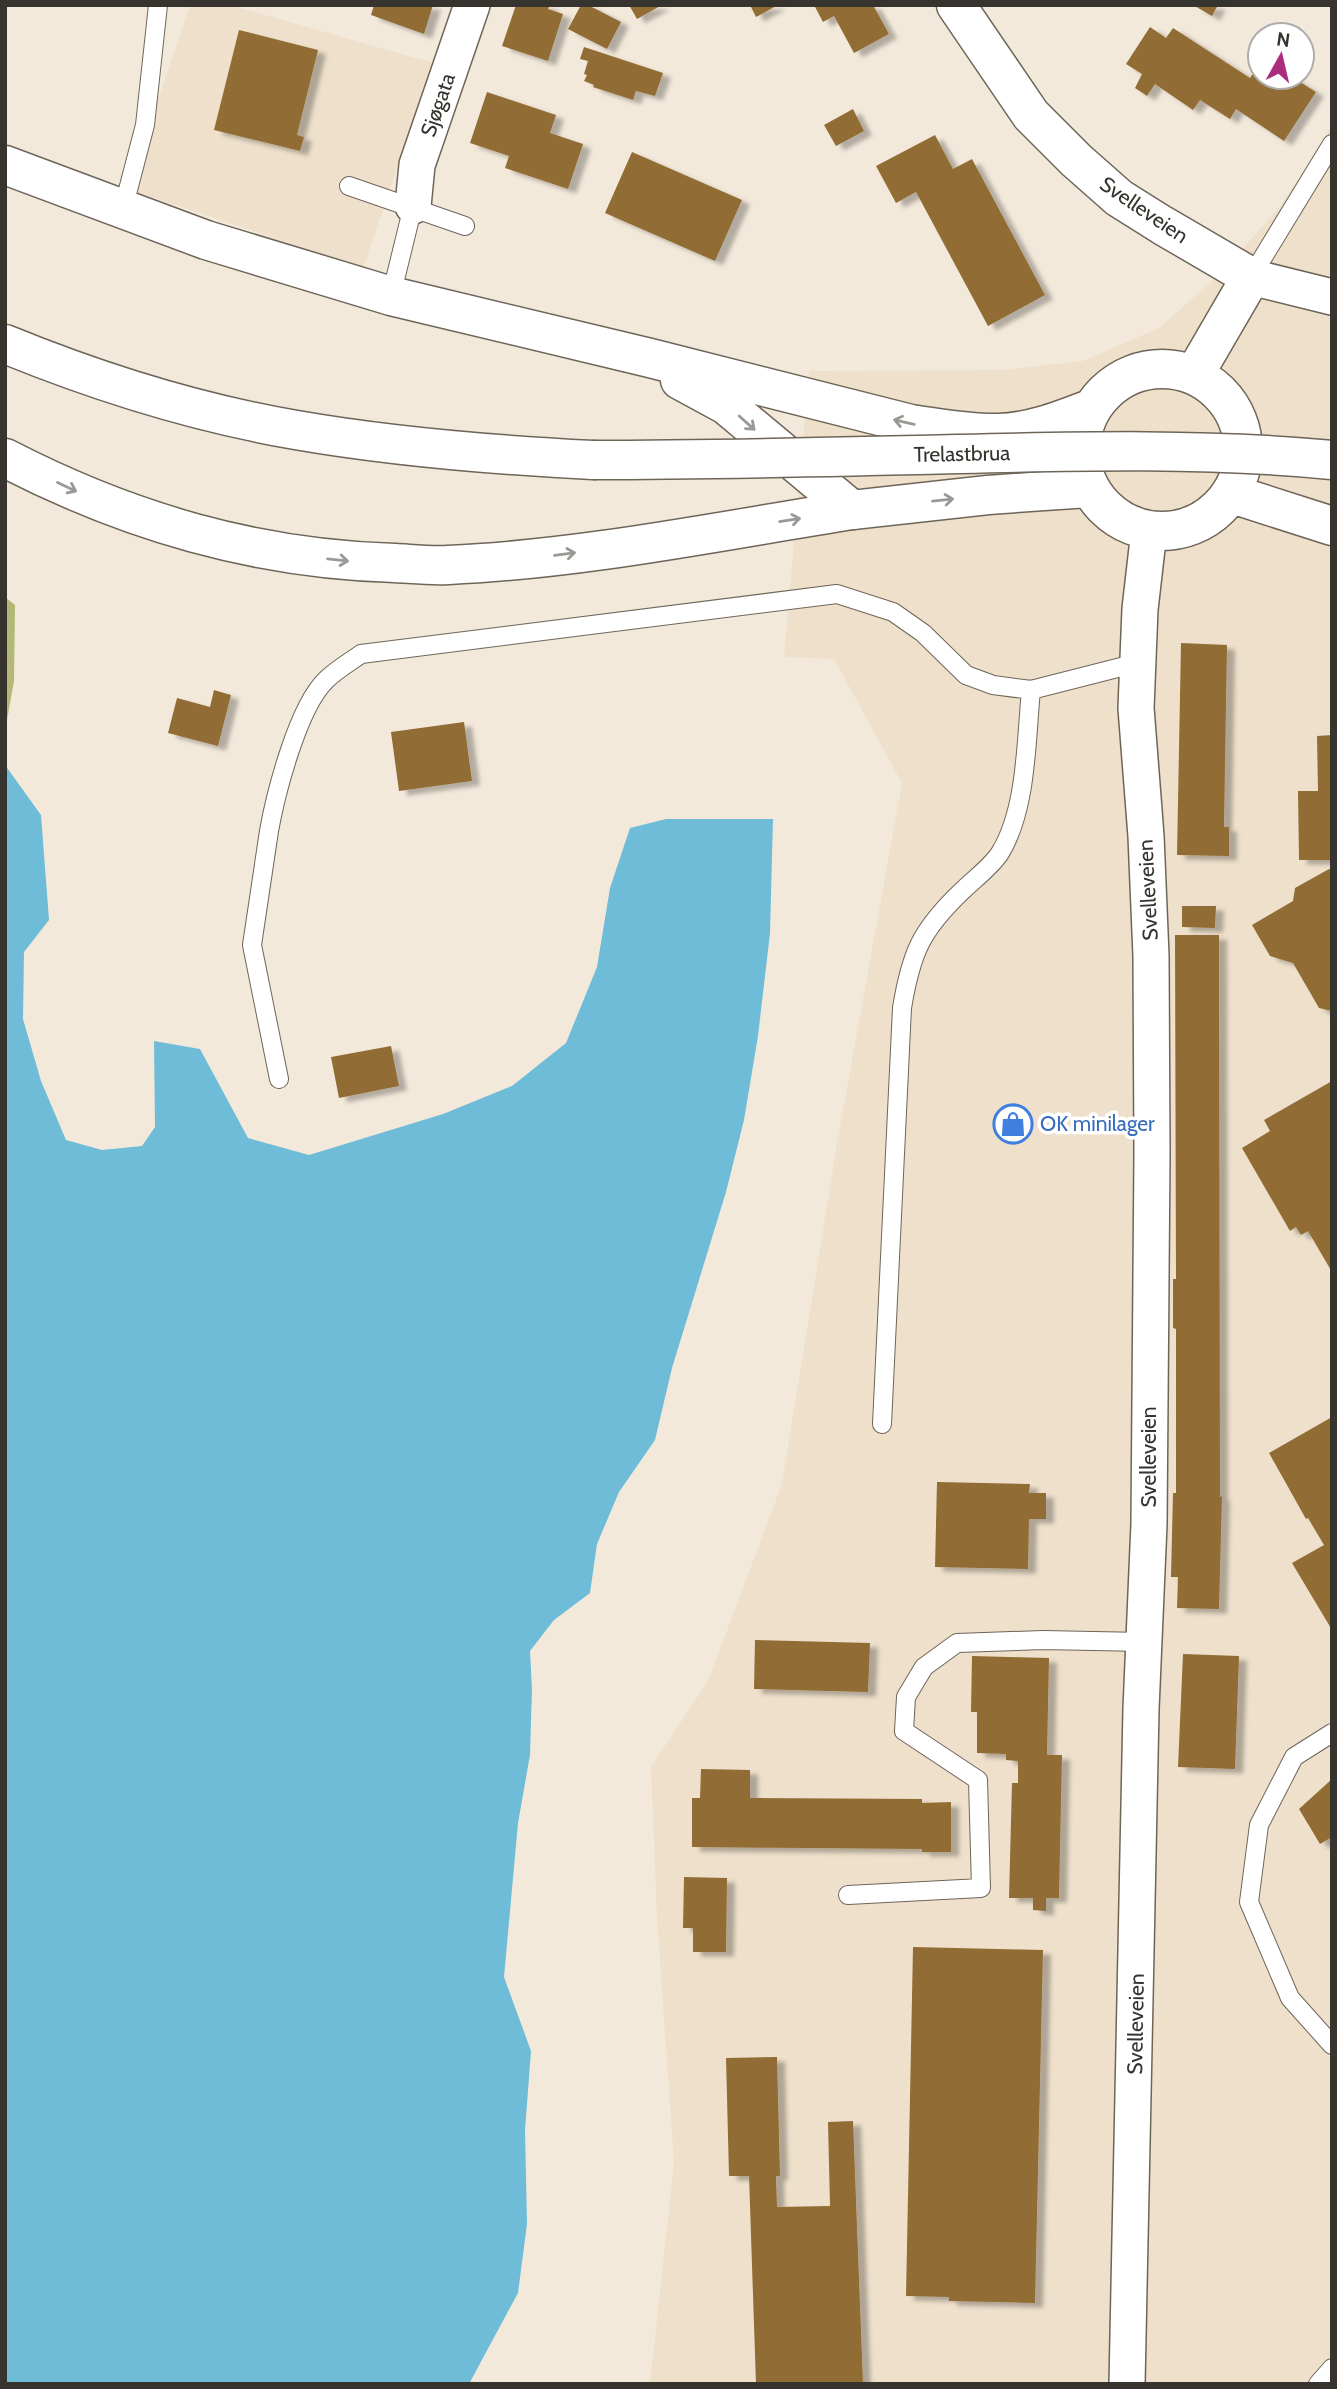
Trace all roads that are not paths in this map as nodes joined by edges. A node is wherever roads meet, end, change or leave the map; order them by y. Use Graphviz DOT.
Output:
graph roads {
  1 [pos="158,5"];
  2 [pos="472,5"];
  3 [pos="957,5"];
  4 [pos="1332,144"];
  5 [pos="5,165"];
  6 [pos="349,186"];
  7 [pos="413,206"];
  8 [pos="123,209"];
  9 [pos="465,226"];
  10 [pos="1251,276"];
  11 [pos="391,296"];
  12 [pos="1332,297"];
  13 [pos="5,344"];
  14 [pos="650,358"];
  15 [pos="1194,375"];
  16 [pos="1090,409"];
  17 [pos="5,457"];
  18 [pos="1332,460"];
  19 [pos="1088,488"];
  20 [pos="1231,494"];
  21 [pos="852,510"];
  22 [pos="1332,526"];
  23 [pos="1149,531"];
  24 [pos="1137,663"];
  25 [pos="1031,690"];
  26 [pos="279,1079"];
  27 [pos="882,1424"];
  28 [pos="1144,1642"];
  29 [pos="1332,1733"];
  30 [pos="848,1895"];
  31 [pos="1332,2045"];
  32 [pos="1332,2368"];
  33 [pos="1127,2384"];
  34 [pos="1318,2384"];
  1 -- 8 [label="lane"];
  2 -- 7 [label="street, Sjøgata"];
  3 -- 10 [label="main road, Svelleveien"];
  4 -- 10 [label="lane"];
  5 -- 8 [label="main road"];
  6 -- 7 [label="lane"];
  7 -- 9 [label="lane"];
  7 -- 11 [label="lane"];
  8 -- 11 [label="main road"];
  10 -- 12 [label="street"];
  10 -- 15 [label="main road"];
  11 -- 14 [label="main road"];
  13 -- 18 [label="main road, Trelastbrua, bridge"];
  16 -- 14 [label="main road, one-way"];
  14 -- 21 [label="main road, one-way"];
  15 -- 16 [label="main road"];
  15 -- 20 [label="main road"];
  16 -- 19 [label="main road"];
  17 -- 21 [label="main road, one-way"];
  21 -- 19 [label="main road, one-way"];
  19 -- 23 [label="main road"];
  20 -- 22 [label="main road"];
  20 -- 23 [label="main road"];
  23 -- 24 [label="street, Svelleveien"];
  24 -- 25 [label="lane"];
  24 -- 28 [label="street, Svelleveien"];
  25 -- 26 [label="lane"];
  25 -- 27 [label="lane"];
  28 -- 30 [label="lane"];
  28 -- 33 [label="street, Svelleveien"];
  29 -- 31 [label="lane"];
  32 -- 34 [label="lane"];
}
